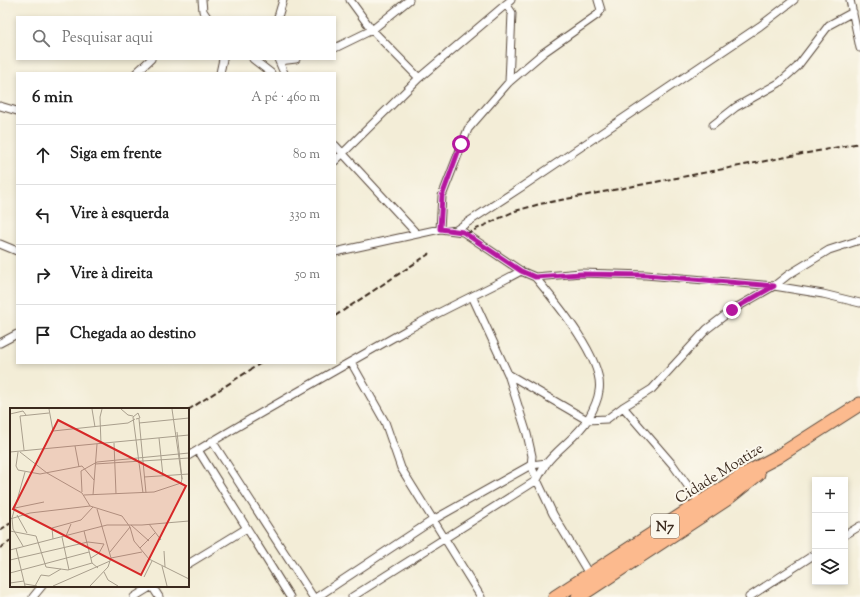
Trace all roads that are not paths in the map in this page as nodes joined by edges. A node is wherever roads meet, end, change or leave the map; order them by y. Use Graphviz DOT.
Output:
graph roads {
  1 [pos="202,0"];
  2 [pos="283,0"];
  3 [pos="350,0"];
  4 [pos="409,0"];
  5 [pos="598,0"];
  6 [pos="794,0"];
  7 [pos="850,0"];
  8 [pos="508,2"];
  9 [pos="853,12"];
  10 [pos="205,14"];
  11 [pos="278,16"];
  12 [pos="372,30"];
  13 [pos="336,48"];
  14 [pos="860,48"];
  15 [pos="150,60"];
  16 [pos="223,60"];
  17 [pos="254,60"];
  18 [pos="278,60"];
  19 [pos="137,72"];
  20 [pos="220,72"];
  21 [pos="270,72"];
  22 [pos="284,72"];
  23 [pos="419,78"];
  24 [pos="509,82"];
  25 [pos="0,106"];
  26 [pos="16,111"];
  27 [pos="714,125"];
  28 [pos="336,146"];
  29 [pos="343,155"];
  30 [pos="336,160"];
  31 [pos="440,229"];
  32 [pos="456,230"];
  33 [pos="417,234"];
  34 [pos="860,240"];
  35 [pos="0,244"];
  36 [pos="16,251"];
  37 [pos="336,252"];
  38 [pos="521,271"];
  39 [pos="535,277"];
  40 [pos="774,286"];
  41 [pos="472,296"];
  42 [pos="860,303"];
  43 [pos="16,335"];
  44 [pos="0,343"];
  45 [pos="352,362"];
  46 [pos="508,374"];
  47 [pos="860,404"];
  48 [pos="622,407"];
  49 [pos="587,420"];
  50 [pos="212,442"];
  51 [pos="198,450"];
  52 [pos="189,455"];
  53 [pos="777,457"];
  54 [pos="547,463"];
  55 [pos="531,465"];
  56 [pos="537,480"];
  57 [pos="700,504"];
  58 [pos="433,520"];
  59 [pos="860,526"];
  60 [pos="247,528"];
  61 [pos="848,533"];
  62 [pos="444,539"];
  63 [pos="812,556"];
  64 [pos="189,563"];
  65 [pos="589,574"];
  66 [pos="41,587"];
  67 [pos="150,587"];
  68 [pos="153,587"];
  69 [pos="573,594"];
  70 [pos="33,597"];
  71 [pos="134,597"];
  72 [pos="159,597"];
  73 [pos="290,597"];
  74 [pos="313,597"];
  75 [pos="317,597"];
  76 [pos="352,597"];
  77 [pos="481,597"];
  78 [pos="555,597"];
  79 [pos="749,597"];
  1 -- 10 [label="street"];
  2 -- 11 [label="street"];
  3 -- 12 [label="street"];
  4 -- 12 [label="street"];
  5 -- 24 [label="street"];
  6 -- 32 [label="street"];
  7 -- 9 [label="street"];
  8 -- 23 [label="street"];
  8 -- 24 [label="street"];
  9 -- 14 [label="street"];
  9 -- 27 [label="street"];
  12 -- 13 [label="street"];
  12 -- 23 [label="street"];
  15 -- 19 [label="street"];
  16 -- 20 [label="street"];
  17 -- 21 [label="street"];
  18 -- 22 [label="street"];
  23 -- 29 [label="street"];
  24 -- 31 [label="street"];
  25 -- 26 [label="street"];
  28 -- 29 [label="street"];
  29 -- 30 [label="street"];
  29 -- 33 [label="street"];
  31 -- 32 [label="street"];
  31 -- 33 [label="street"];
  32 -- 38 [label="street"];
  33 -- 37 [label="street"];
  34 -- 40 [label="street"];
  35 -- 36 [label="street"];
  38 -- 39 [label="street"];
  38 -- 41 [label="street"];
  39 -- 40 [label="street"];
  39 -- 49 [label="street"];
  40 -- 42 [label="street"];
  40 -- 48 [label="street"];
  41 -- 45 [label="street"];
  41 -- 46 [label="street"];
  43 -- 44 [label="street"];
  45 -- 50 [label="street"];
  45 -- 58 [label="street"];
  46 -- 49 [label="street"];
  46 -- 55 [label="street"];
  47 -- 53 [label="highway, N7"];
  48 -- 49 [label="street"];
  48 -- 57 [label="street"];
  49 -- 54 [label="street"];
  50 -- 51 [label="street"];
  50 -- 74 [label="street"];
  51 -- 52 [label="street"];
  51 -- 60 [label="street"];
  53 -- 57 [label="highway, Cidade Moatize / N7"];
  53 -- 69 [label="highway, Cidade Moatize / N7"];
  54 -- 55 [label="street"];
  54 -- 56 [label="street"];
  55 -- 56 [label="street"];
  55 -- 58 [label="street"];
  56 -- 62 [label="street"];
  56 -- 65 [label="street"];
  57 -- 65 [label="highway, Cidade Moatize / N7"];
  58 -- 62 [label="street"];
  58 -- 75 [label="street"];
  59 -- 61 [label="street"];
  60 -- 64 [label="street"];
  60 -- 73 [label="street"];
  62 -- 76 [label="street"];
  62 -- 77 [label="street"];
  63 -- 79 [label="street"];
  65 -- 69 [label="highway, Cidade Moatize / N7"];
  66 -- 70 [label="street"];
  67 -- 71 [label="street"];
  68 -- 72 [label="street"];
  69 -- 78 [label="highway, Cidade Moatize / N7"];
}
